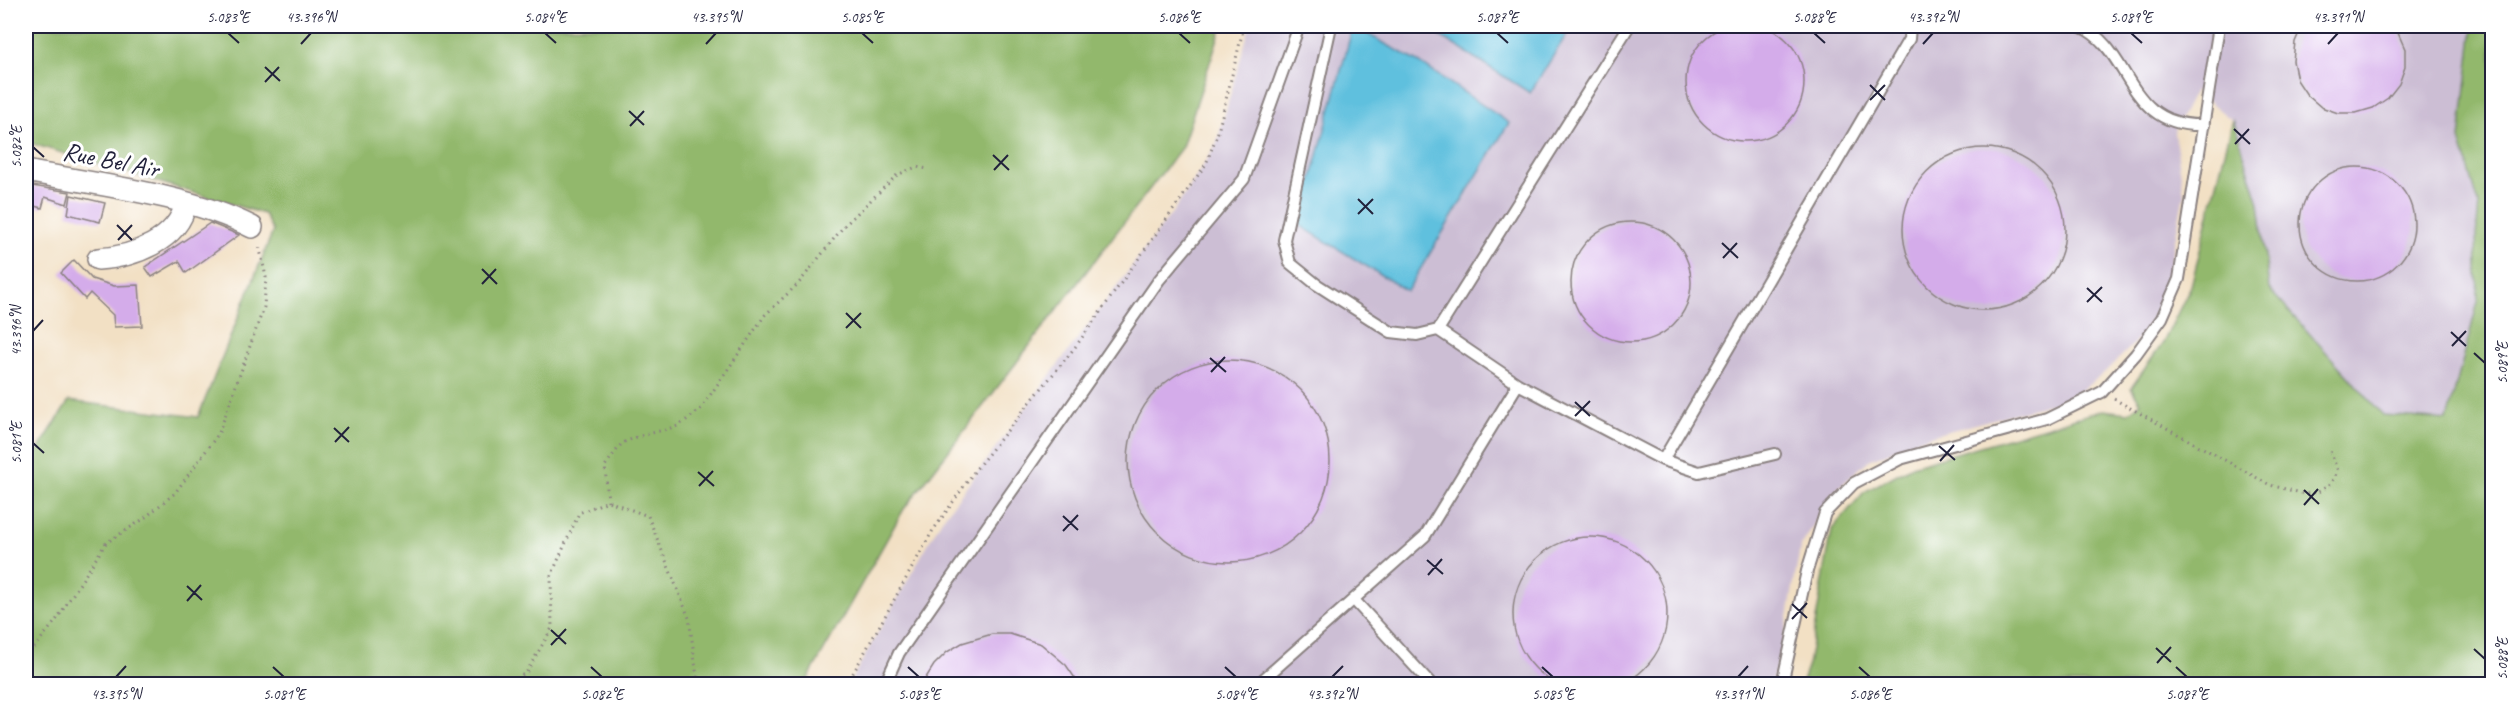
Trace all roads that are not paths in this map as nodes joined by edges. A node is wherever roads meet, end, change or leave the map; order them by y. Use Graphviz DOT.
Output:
graph roads {
  1 [pos="1299,26"];
  2 [pos="1331,26"];
  3 [pos="1629,26"];
  4 [pos="1910,26"];
  5 [pos="2079,26"];
  6 [pos="2219,26"];
  7 [pos="2204,125"];
  8 [pos="26,171"];
  9 [pos="186,202"];
  10 [pos="252,227"];
  11 [pos="98,259"];
  12 [pos="1438,330"];
  13 [pos="1518,384"];
  14 [pos="1775,453"];
  15 [pos="1663,460"];
  16 [pos="1354,600"];
  17 [pos="885,684"];
  18 [pos="1258,684"];
  19 [pos="1431,684"];
  20 [pos="1782,684"];
  1 -- 17 [label="lane"];
  2 -- 12 [label="lane"];
  3 -- 12 [label="lane"];
  4 -- 15 [label="lane"];
  5 -- 7 [label="lane"];
  6 -- 7 [label="lane"];
  7 -- 20 [label="lane"];
  8 -- 9 [label="street, Rue Bel Air"];
  9 -- 10 [label="street, Rue Bel Air"];
  9 -- 11 [label="street, Rue Bel Air"];
  12 -- 13 [label="lane"];
  13 -- 15 [label="lane"];
  13 -- 16 [label="lane"];
  14 -- 15 [label="lane"];
  16 -- 18 [label="lane"];
  16 -- 19 [label="lane"];
}
